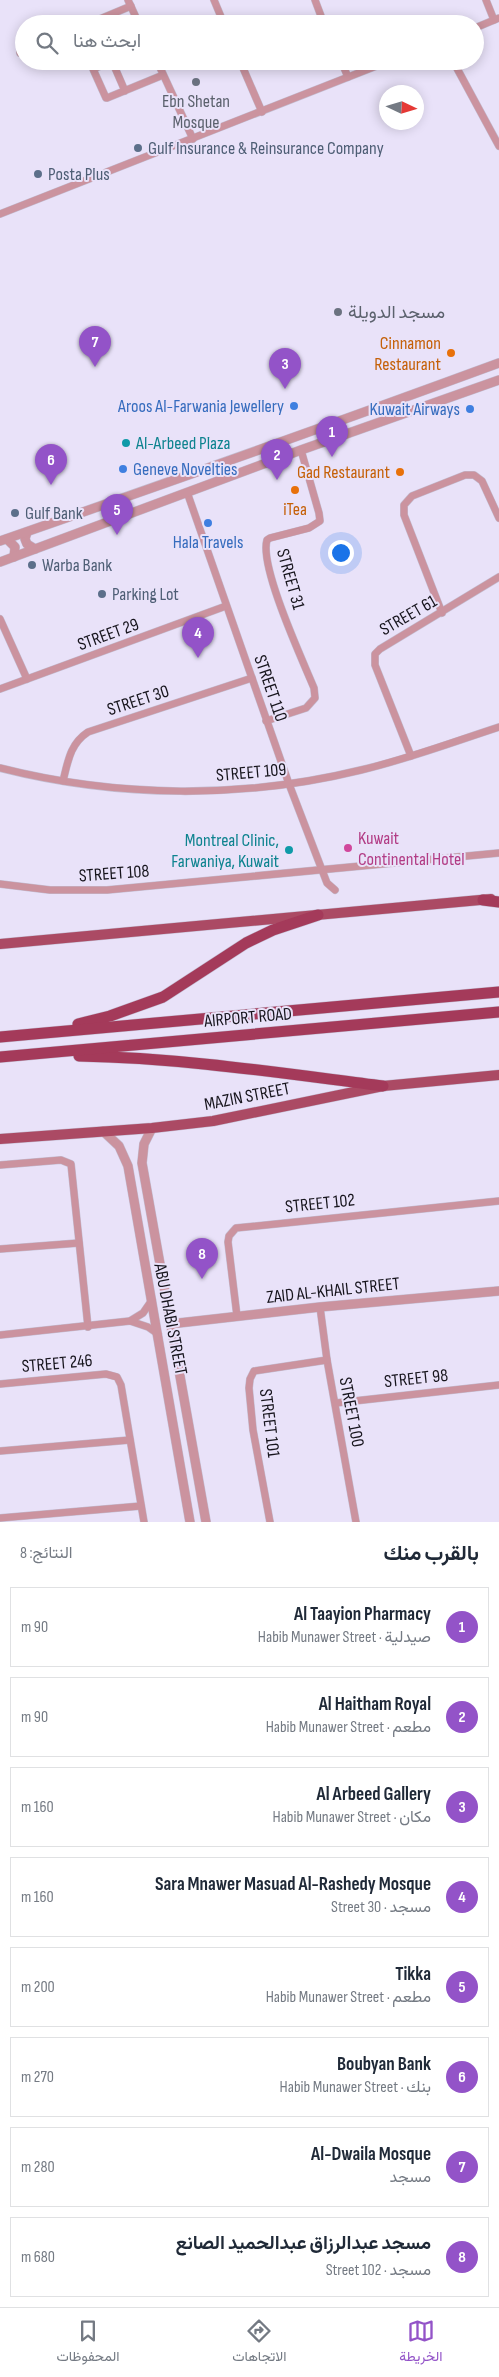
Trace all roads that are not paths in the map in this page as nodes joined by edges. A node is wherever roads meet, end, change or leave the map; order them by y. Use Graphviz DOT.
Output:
graph roads {
  1 [pos="214,0"];
  2 [pos="315,0"];
  3 [pos="486,0"];
  4 [pos="130,3"];
  5 [pos="106,15"];
  6 [pos="135,15"];
  7 [pos="220,15"];
  8 [pos="321,15"];
  9 [pos="497,19"];
  10 [pos="484,24"];
  11 [pos="93,70"];
  12 [pos="116,70"];
  13 [pos="161,70"];
  14 [pos="244,70"];
  15 [pos="344,70"];
  16 [pos="367,70"];
  17 [pos="458,70"];
  18 [pos="163,75"];
  19 [pos="348,78"];
  20 [pos="125,91"];
  21 [pos="262,112"];
  22 [pos="193,140"];
  23 [pos="499,146"];
  24 [pos="0,214"];
  25 [pos="499,364"];
  26 [pos="499,380"];
  27 [pos="399,399"];
  28 [pos="409,411"];
  29 [pos="301,450"];
  30 [pos="222,464"];
  31 [pos="225,478"];
  32 [pos="187,492"];
  33 [pos="499,518"];
  34 [pos="27,532"];
  35 [pos="3,540"];
  36 [pos="35,549"];
  37 [pos="14,557"];
  38 [pos="0,562"];
  39 [pos="499,577"];
  40 [pos="226,606"];
  41 [pos="442,613"];
  42 [pos="0,619"];
  43 [pos="252,678"];
  44 [pos="27,679"];
  45 [pos="0,689"];
  46 [pos="266,720"];
  47 [pos="499,727"];
  48 [pos="411,756"];
  49 [pos="0,768"];
  50 [pos="63,781"];
  51 [pos="288,784"];
  52 [pos="499,853"];
  53 [pos="322,869"];
  54 [pos="0,884"];
  55 [pos="335,890"];
  56 [pos="483,900"];
  57 [pos="499,900"];
  58 [pos="318,915"];
  59 [pos="0,944"];
  60 [pos="499,992"];
  61 [pos="499,1012"];
  62 [pos="45,1033"];
  63 [pos="0,1037"];
  64 [pos="22,1055"];
  65 [pos="0,1057"];
  66 [pos="499,1075"];
  67 [pos="383,1086"];
  68 [pos="152,1128"];
  69 [pos="102,1131"];
  70 [pos="0,1139"];
  71 [pos="0,1165"];
  72 [pos="499,1201"];
  73 [pos="79,1243"];
  74 [pos="155,1243"];
  75 [pos="141,1247"];
  76 [pos="0,1249"];
  77 [pos="499,1291"];
  78 [pos="152,1299"];
  79 [pos="320,1307"];
  80 [pos="237,1316"];
  81 [pos="130,1321"];
  82 [pos="170,1324"];
  83 [pos="88,1327"];
  84 [pos="158,1334"];
  85 [pos="0,1335"];
  86 [pos="327,1360"];
  87 [pos="0,1384"];
  88 [pos="499,1385"];
  89 [pos="336,1403"];
  90 [pos="130,1440"];
  91 [pos="0,1451"];
  92 [pos="141,1506"];
  93 [pos="0,1518"];
  94 [pos="144,1522"];
  95 [pos="190,1522"];
  96 [pos="206,1522"];
  97 [pos="270,1522"];
  98 [pos="356,1522"];
  1 -- 7 [label="street"];
  2 -- 8 [label="street"];
  3 -- 9 [label="street"];
  4 -- 5 [label="street"];
  4 -- 6 [label="street"];
  9 -- 10 [label="street"];
  11 -- 20 [label="street"];
  12 -- 20 [label="street"];
  13 -- 18 [label="street"];
  14 -- 21 [label="street"];
  15 -- 19 [label="street"];
  16 -- 19 [label="street"];
  17 -- 23 [label="street"];
  18 -- 20 [label="street"];
  18 -- 22 [label="street"];
  19 -- 21 [label="street"];
  21 -- 22 [label="street"];
  22 -- 24 [label="street"];
  25 -- 27 [label="street"];
  26 -- 28 [label="street"];
  27 -- 28 [label="street"];
  27 -- 30 [label="street"];
  28 -- 29 [label="street"];
  29 -- 31 [label="street"];
  29 -- 46 [label="street, STREET 31"];
  30 -- 31 [label="street"];
  30 -- 34 [label="street"];
  31 -- 32 [label="street"];
  32 -- 36 [label="street"];
  32 -- 40 [label="street, STREET 110"];
  33 -- 41 [label="street"];
  34 -- 35 [label="street"];
  34 -- 36 [label="street"];
  35 -- 37 [label="street"];
  36 -- 37 [label="street"];
  37 -- 38 [label="street"];
  39 -- 41 [label="street, STREET 61"];
  40 -- 43 [label="street, STREET 110"];
  40 -- 44 [label="street, STREET 29"];
  41 -- 48 [label="street, STREET 61"];
  42 -- 44 [label="street"];
  43 -- 46 [label="street, STREET 110"];
  43 -- 50 [label="street, STREET 30"];
  44 -- 45 [label="street, STREET 29"];
  46 -- 51 [label="street, STREET 110"];
  47 -- 48 [label="street, STREET 109"];
  48 -- 51 [label="street, STREET 109"];
  49 -- 50 [label="street, STREET 109"];
  50 -- 51 [label="street, STREET 109"];
  51 -- 53 [label="street, STREET 110"];
  52 -- 53 [label="street, STREET 108"];
  53 -- 54 [label="street, STREET 108"];
  53 -- 55 [label="street, STREET 110"];
  56 -- 57 [label="highway"];
  56 -- 58 [label="main road"];
  58 -- 59 [label="main road"];
  58 -- 62 [label="highway"];
  60 -- 62 [label="highway, AIRPORT ROAD"];
  61 -- 64 [label="highway, AIRPORT ROAD"];
  62 -- 63 [label="highway, AIRPORT ROAD"];
  64 -- 65 [label="highway, AIRPORT ROAD"];
  64 -- 67 [label="highway"];
  66 -- 67 [label="main road, MAZIN STREET"];
  67 -- 68 [label="main road, MAZIN STREET"];
  68 -- 69 [label="main road, MAZIN STREET"];
  68 -- 74 [label="street, ABU DHABI STREET"];
  69 -- 70 [label="main road, MAZIN STREET"];
  69 -- 75 [label="street, ABU DHABI STREET"];
  71 -- 73 [label="street"];
  72 -- 80 [label="street, STREET 102"];
  73 -- 76 [label="street"];
  73 -- 83 [label="street"];
  74 -- 75 [label="street"];
  74 -- 82 [label="street, ABU DHABI STREET"];
  75 -- 78 [label="street, ABU DHABI STREET"];
  77 -- 79 [label="street, ZAID AL-KHAIL STREET"];
  78 -- 81 [label="street"];
  78 -- 84 [label="street, ABU DHABI STREET"];
  79 -- 80 [label="street, ZAID AL-KHAIL STREET"];
  79 -- 86 [label="street, STREET 100"];
  80 -- 82 [label="street, ZAID AL-KHAIL STREET"];
  81 -- 83 [label="street"];
  81 -- 84 [label="street"];
  82 -- 96 [label="street, ABU DHABI STREET"];
  83 -- 85 [label="street"];
  84 -- 95 [label="street, ABU DHABI STREET"];
  86 -- 89 [label="street, STREET 100"];
  86 -- 97 [label="street, STREET 101"];
  87 -- 90 [label="street, STREET 246"];
  88 -- 89 [label="street, STREET 98"];
  89 -- 98 [label="street, STREET 100"];
  90 -- 91 [label="street"];
  90 -- 92 [label="street"];
  92 -- 93 [label="street"];
  92 -- 94 [label="street"];
}
